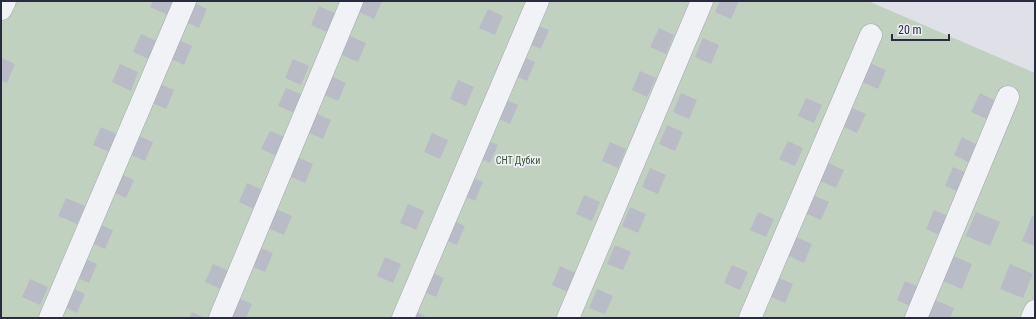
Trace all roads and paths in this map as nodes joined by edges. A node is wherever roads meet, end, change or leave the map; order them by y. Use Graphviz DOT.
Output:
graph roads {
  1 [pos="5,1"];
  2 [pos="185,1"];
  3 [pos="352,1"];
  4 [pos="538,1"];
  5 [pos="702,1"];
  6 [pos="1,9"];
  7 [pos="871,35"];
  8 [pos="1008,97"];
  9 [pos="1035,311"];
  10 [pos="50,318"];
  11 [pos="220,318"];
  12 [pos="403,318"];
  13 [pos="568,318"];
  14 [pos="750,318"];
  15 [pos="916,318"];
  16 [pos="1032,318"];
  1 -- 6 [label="street"];
  2 -- 10 [label="street"];
  3 -- 11 [label="street"];
  4 -- 12 [label="street"];
  5 -- 13 [label="street"];
  7 -- 14 [label="street"];
  8 -- 15 [label="street"];
  9 -- 16 [label="street"];
}
